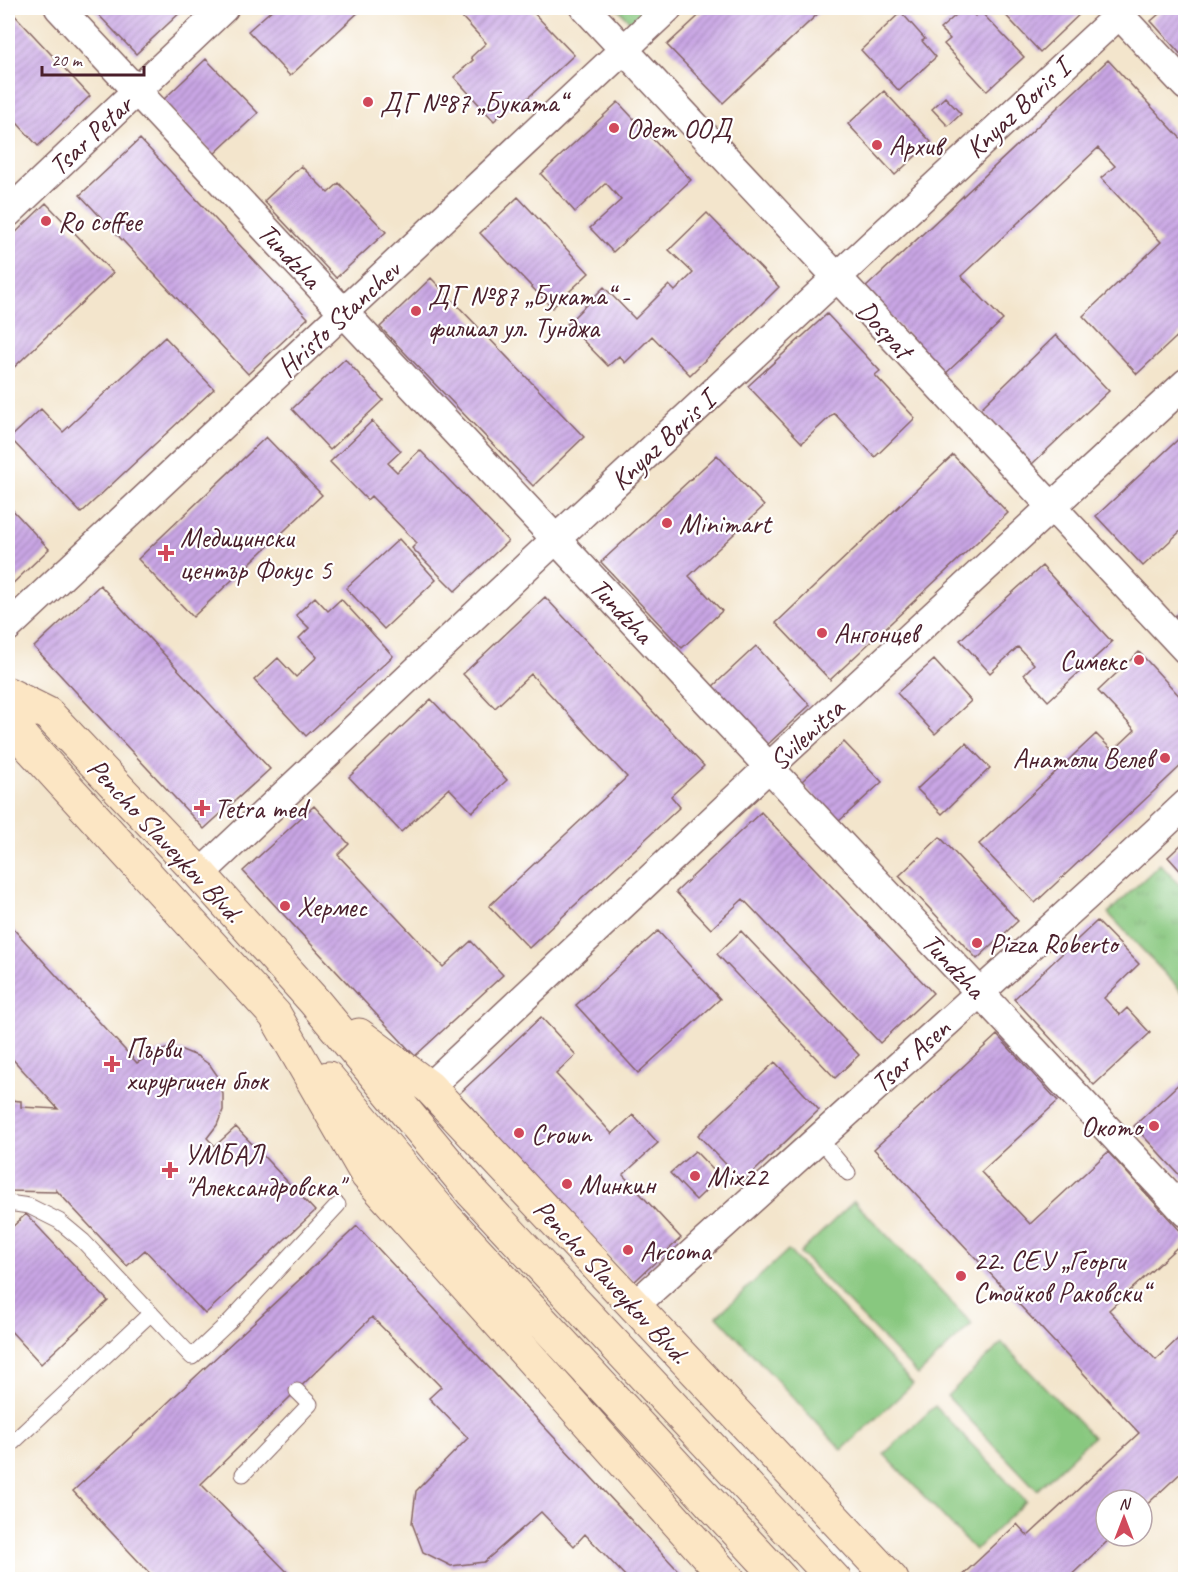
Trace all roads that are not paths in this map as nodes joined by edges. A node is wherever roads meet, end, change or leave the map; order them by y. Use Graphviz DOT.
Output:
graph roads {
  1 [pos="59,8"];
  2 [pos="224,8"];
  3 [pos="585,8"];
  4 [pos="668,8"];
  5 [pos="1119,10"];
  6 [pos="624,49"];
  7 [pos="1185,86"];
  8 [pos="137,91"];
  9 [pos="8,213"];
  10 [pos="837,277"];
  11 [pos="344,312"];
  12 [pos="1185,383"];
  13 [pos="1052,507"];
  14 [pos="556,538"];
  15 [pos="8,627"];
  16 [pos="1185,650"];
  17 [pos="8,694"];
  18 [pos="770,767"];
  19 [pos="1185,804"];
  20 [pos="200,874"];
  21 [pos="980,992"];
  22 [pos="315,1001"];
  23 [pos="275,1015"];
  24 [pos="429,1088"];
  25 [pos="819,1138"];
  26 [pos="848,1173"];
  27 [pos="8,1203"];
  28 [pos="338,1205"];
  29 [pos="1185,1213"];
  30 [pos="635,1305"];
  31 [pos="151,1313"];
  32 [pos="230,1322"];
  33 [pos="242,1334"];
  34 [pos="297,1391"];
  35 [pos="8,1447"];
  36 [pos="243,1473"];
  37 [pos="729,1580"];
  38 [pos="782,1580"];
  39 [pos="835,1580"];
  40 [pos="892,1580"];
  1 -- 8 [label="street, Tundzha"];
  2 -- 8 [label="street, Tsar Petar"];
  3 -- 6 [label="street, Dospat"];
  4 -- 6 [label="street, Hristo Stanchev"];
  5 -- 7 [label="street"];
  5 -- 10 [label="street, Knyaz Boris I"];
  6 -- 10 [label="street, Dospat"];
  6 -- 11 [label="street, Hristo Stanchev"];
  8 -- 9 [label="street, Tsar Petar"];
  8 -- 11 [label="street, Tundzha"];
  10 -- 13 [label="street, Dospat"];
  10 -- 14 [label="street, Knyaz Boris I"];
  11 -- 14 [label="street, Tundzha"];
  11 -- 15 [label="street, Hristo Stanchev"];
  12 -- 13 [label="street, Svilenitsa"];
  13 -- 16 [label="street, Dospat"];
  13 -- 18 [label="street, Svilenitsa"];
  14 -- 18 [label="street, Tundzha"];
  14 -- 20 [label="street, Knyaz Boris I"];
  17 -- 20 [label="main road, Pencho Slaveykov Blvd."];
  17 -- 23 [label="main road, Pencho Slaveykov Blvd."];
  18 -- 21 [label="street, Tundzha"];
  18 -- 24 [label="street, Svilenitsa"];
  19 -- 21 [label="street, Tsar Asen"];
  20 -- 22 [label="main road, Pencho Slaveykov Blvd."];
  21 -- 25 [label="street, Tsar Asen"];
  21 -- 29 [label="street, Tundzha"];
  22 -- 24 [label="main road, Pencho Slaveykov Blvd."];
  22 -- 39 [label="main road, Pencho Slaveykov Blvd."];
  23 -- 37 [label="main road, Pencho Slaveykov Blvd."];
  23 -- 38 [label="main road, Pencho Slaveykov Blvd."];
  24 -- 30 [label="main road, Pencho Slaveykov Blvd."];
  25 -- 26 [label="lane"];
  25 -- 30 [label="street, Tsar Asen"];
  27 -- 31 [label="lane"];
  28 -- 32 [label="lane"];
  30 -- 40 [label="main road, Pencho Slaveykov Blvd."];
  31 -- 32 [label="lane"];
  31 -- 35 [label="lane"];
  32 -- 33 [label="lane"];
  34 -- 36 [label="lane"];
}
